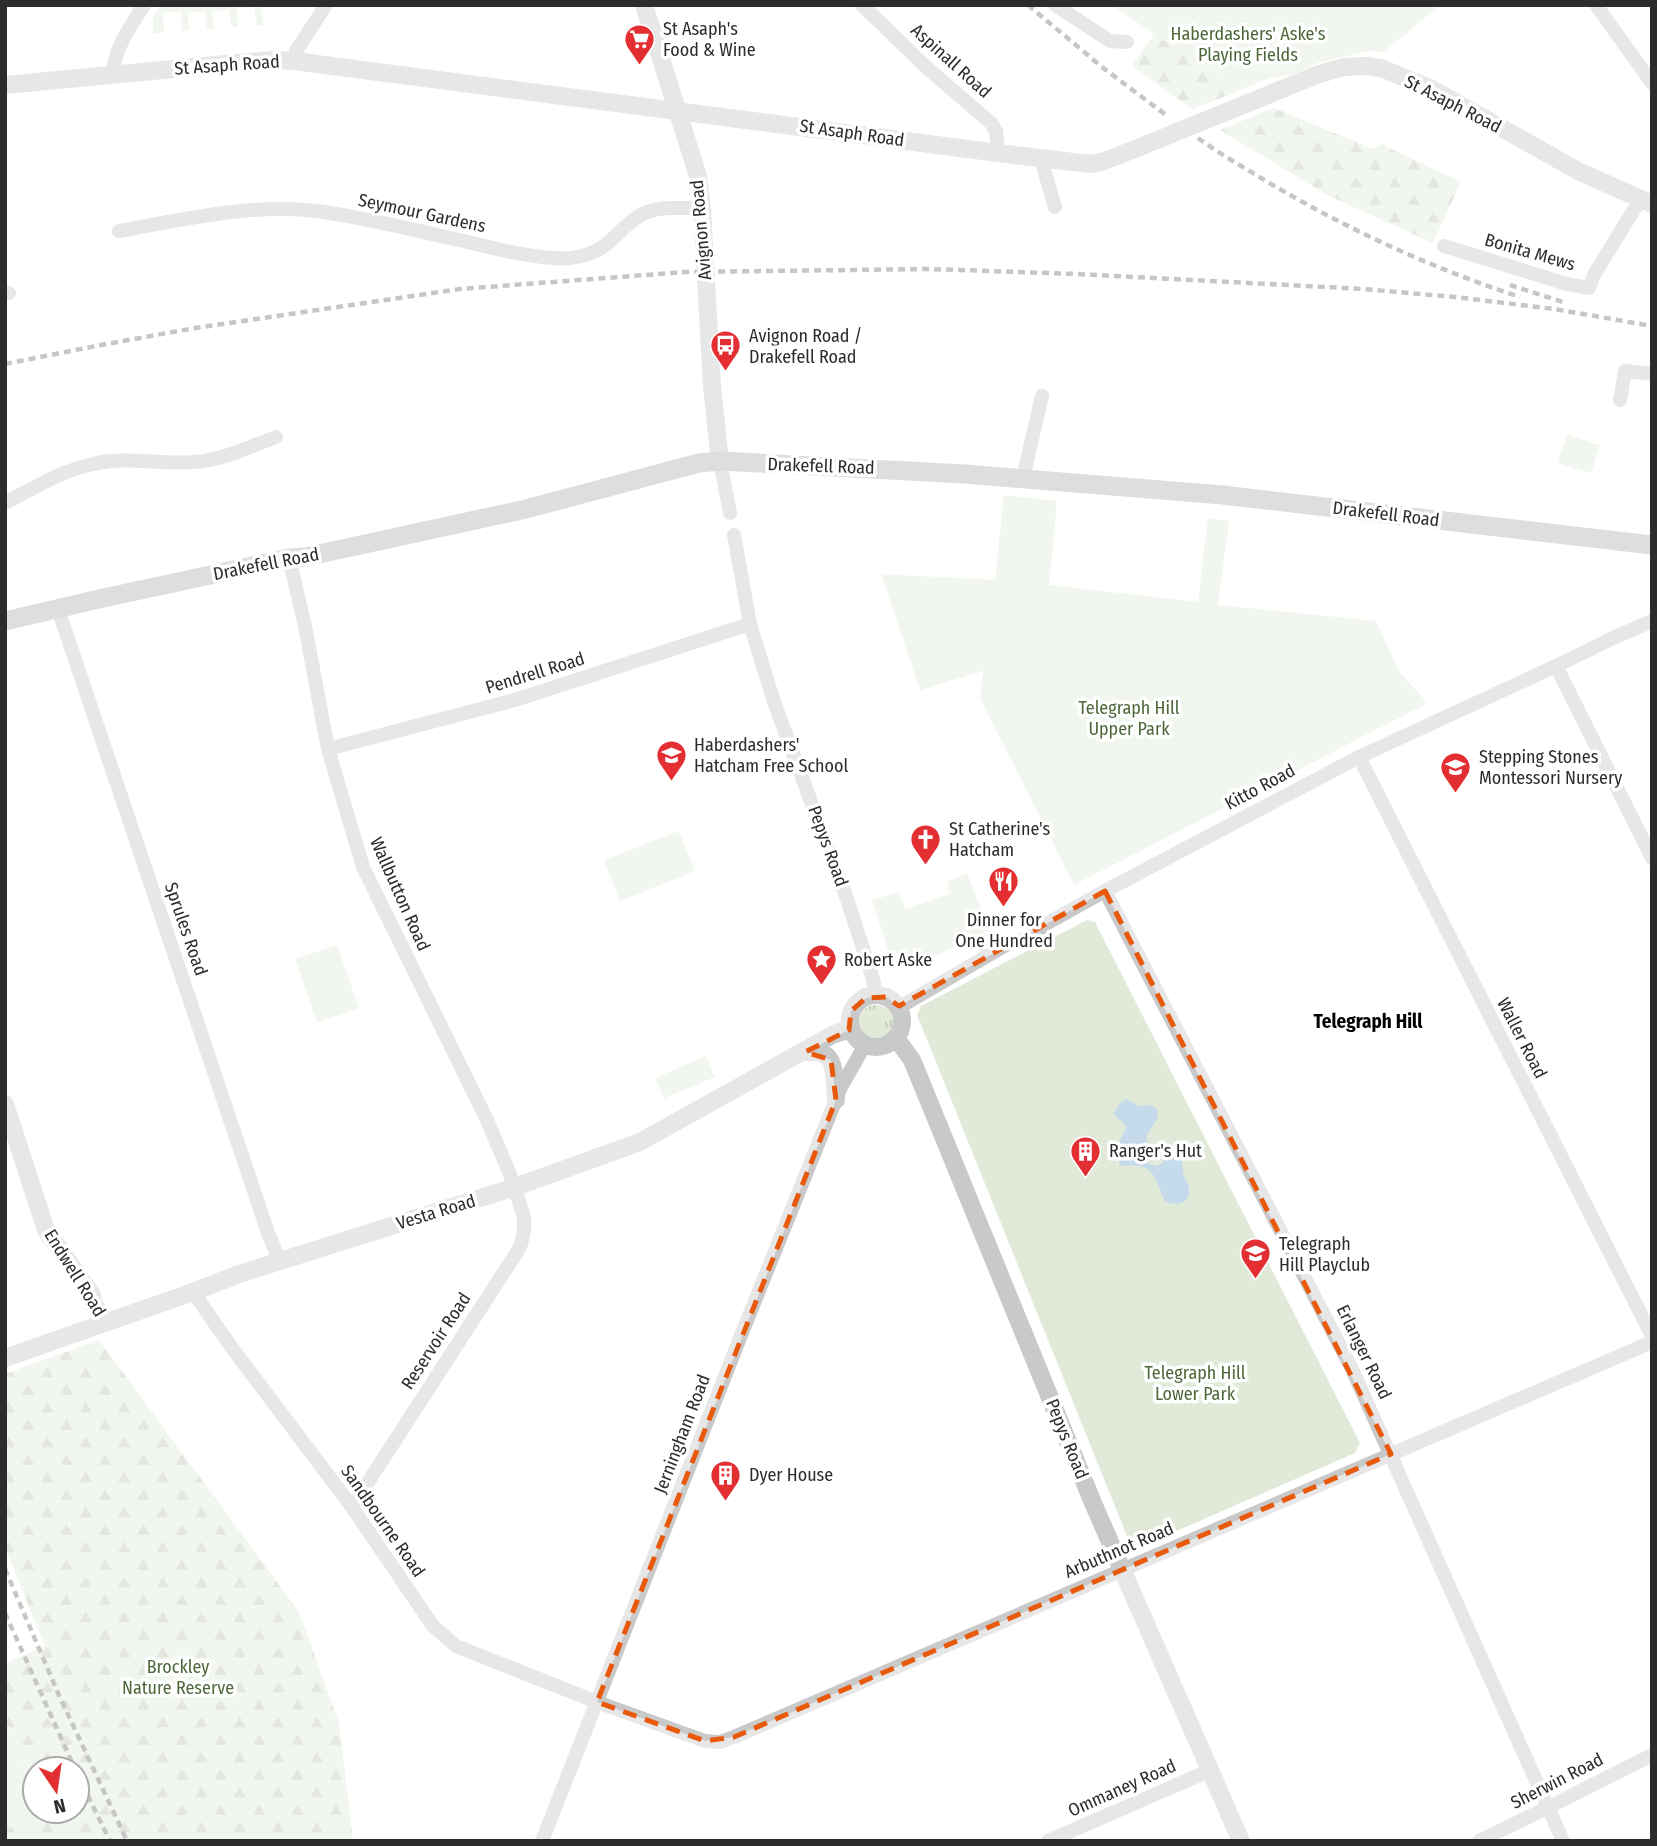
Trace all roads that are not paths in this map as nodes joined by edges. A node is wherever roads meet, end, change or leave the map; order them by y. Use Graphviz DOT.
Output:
graph roads {
  1 [pos="144,5"];
  2 [pos="326,5"];
  3 [pos="644,5"];
  4 [pos="862,5"];
  5 [pos="1055,5"];
  6 [pos="1596,5"];
  7 [pos="1127,42"];
  8 [pos="294,61"];
  9 [pos="113,74"];
  10 [pos="1652,83"];
  11 [pos="5,85"];
  12 [pos="677,110"];
  13 [pos="998,153"];
  14 [pos="1041,159"];
  15 [pos="1646,202"];
  16 [pos="1055,207"];
  17 [pos="702,208"];
  18 [pos="119,232"];
  19 [pos="1444,246"];
  20 [pos="1652,374"];
  21 [pos="1042,396"];
  22 [pos="1620,400"];
  23 [pos="276,438"];
  24 [pos="720,461"];
  25 [pos="1023,478"];
  26 [pos="5,503"];
  27 [pos="730,513"];
  28 [pos="734,535"];
  29 [pos="1652,545"];
  30 [pos="289,558"];
  31 [pos="58,609"];
  32 [pos="5,621"];
  33 [pos="1652,621"];
  34 [pos="750,624"];
  35 [pos="1556,666"];
  36 [pos="328,749"];
  37 [pos="1359,757"];
  38 [pos="1652,858"];
  39 [pos="1105,891"];
  40 [pos="876,996"];
  41 [pos="898,1008"];
  42 [pos="851,1029"];
  43 [pos="896,1038"];
  44 [pos="865,1045"];
  45 [pos="805,1052"];
  46 [pos="836,1100"];
  47 [pos="5,1104"];
  48 [pos="515,1187"];
  49 [pos="280,1261"];
  50 [pos="193,1292"];
  51 [pos="106,1323"];
  52 [pos="1652,1336"];
  53 [pos="1652,1342"];
  54 [pos="5,1358"];
  55 [pos="1391,1454"];
  56 [pos="352,1507"];
  57 [pos="1122,1570"];
  58 [pos="597,1702"];
  59 [pos="1652,1755"];
  60 [pos="1211,1770"];
  61 [pos="1547,1808"];
  62 [pos="542,1841"];
  63 [pos="1048,1841"];
  64 [pos="1241,1841"];
  65 [pos="1479,1841"];
  66 [pos="1563,1841"];
  1 -- 9 [label="street"];
  2 -- 8 [label="street"];
  3 -- 12 [label="street, Avignon Road"];
  4 -- 13 [label="street, Aspinall Road"];
  5 -- 7 [label="street"];
  6 -- 10 [label="street"];
  8 -- 9 [label="street, St Asaph Road"];
  8 -- 12 [label="street, St Asaph Road"];
  9 -- 11 [label="street, St Asaph Road"];
  12 -- 13 [label="street, St Asaph Road"];
  12 -- 17 [label="street, Avignon Road"];
  13 -- 14 [label="street, St Asaph Road"];
  14 -- 15 [label="street, St Asaph Road"];
  14 -- 16 [label="street"];
  15 -- 19 [label="street, Bonita Mews"];
  17 -- 18 [label="street, Seymour Gardens"];
  17 -- 24 [label="street, Avignon Road"];
  20 -- 22 [label="street"];
  21 -- 25 [label="street"];
  23 -- 26 [label="street"];
  24 -- 25 [label="main road, Drakefell Road"];
  24 -- 27 [label="street"];
  24 -- 30 [label="main road, Drakefell Road"];
  25 -- 29 [label="main road, Drakefell Road"];
  28 -- 34 [label="street, Pepys Road"];
  30 -- 31 [label="main road, Drakefell Road"];
  30 -- 36 [label="street, Wallbutton Road"];
  31 -- 32 [label="main road, Drakefell Road"];
  31 -- 49 [label="street, Sprules Road"];
  33 -- 35 [label="street, Kitto Road"];
  34 -- 36 [label="street, Pendrell Road"];
  34 -- 40 [label="street, Pepys Road"];
  35 -- 37 [label="street, Kitto Road"];
  35 -- 38 [label="street"];
  36 -- 48 [label="street, Wallbutton Road"];
  37 -- 39 [label="street, Kitto Road"];
  37 -- 52 [label="street, Waller Road"];
  39 -- 41 [label="street, Kitto Road"];
  39 -- 55 [label="street, Erlanger Road"];
  40 -- 41 [label="street"];
  40 -- 42 [label="street"];
  41 -- 43 [label="street"];
  42 -- 44 [label="street"];
  42 -- 45 [label="street, Vesta Road"];
  43 -- 44 [label="street"];
  43 -- 57 [label="street, Pepys Road"];
  44 -- 46 [label="street, Jerningham Road"];
  45 -- 46 [label="street"];
  45 -- 48 [label="street, Vesta Road"];
  46 -- 58 [label="street, Jerningham Road"];
  47 -- 51 [label="street, Endwell Road"];
  48 -- 49 [label="street, Vesta Road"];
  48 -- 56 [label="street, Reservoir Road"];
  49 -- 50 [label="street, Vesta Road"];
  50 -- 51 [label="street, Vesta Road"];
  50 -- 56 [label="street, Sandbourne Road"];
  51 -- 54 [label="street, Vesta Road"];
  53 -- 55 [label="street, Arbuthnot Road"];
  55 -- 57 [label="street, Arbuthnot Road"];
  55 -- 61 [label="street, Erlanger Road"];
  56 -- 58 [label="street, Sandbourne Road"];
  57 -- 58 [label="street, Arbuthnot Road"];
  57 -- 60 [label="street, Pepys Road"];
  58 -- 62 [label="street, Jerningham Road"];
  59 -- 61 [label="street, Sherwin Road"];
  60 -- 63 [label="street, Ommaney Road"];
  60 -- 64 [label="street, Pepys Road"];
  61 -- 65 [label="street, Sherwin Road"];
  61 -- 66 [label="street, Erlanger Road"];
}
